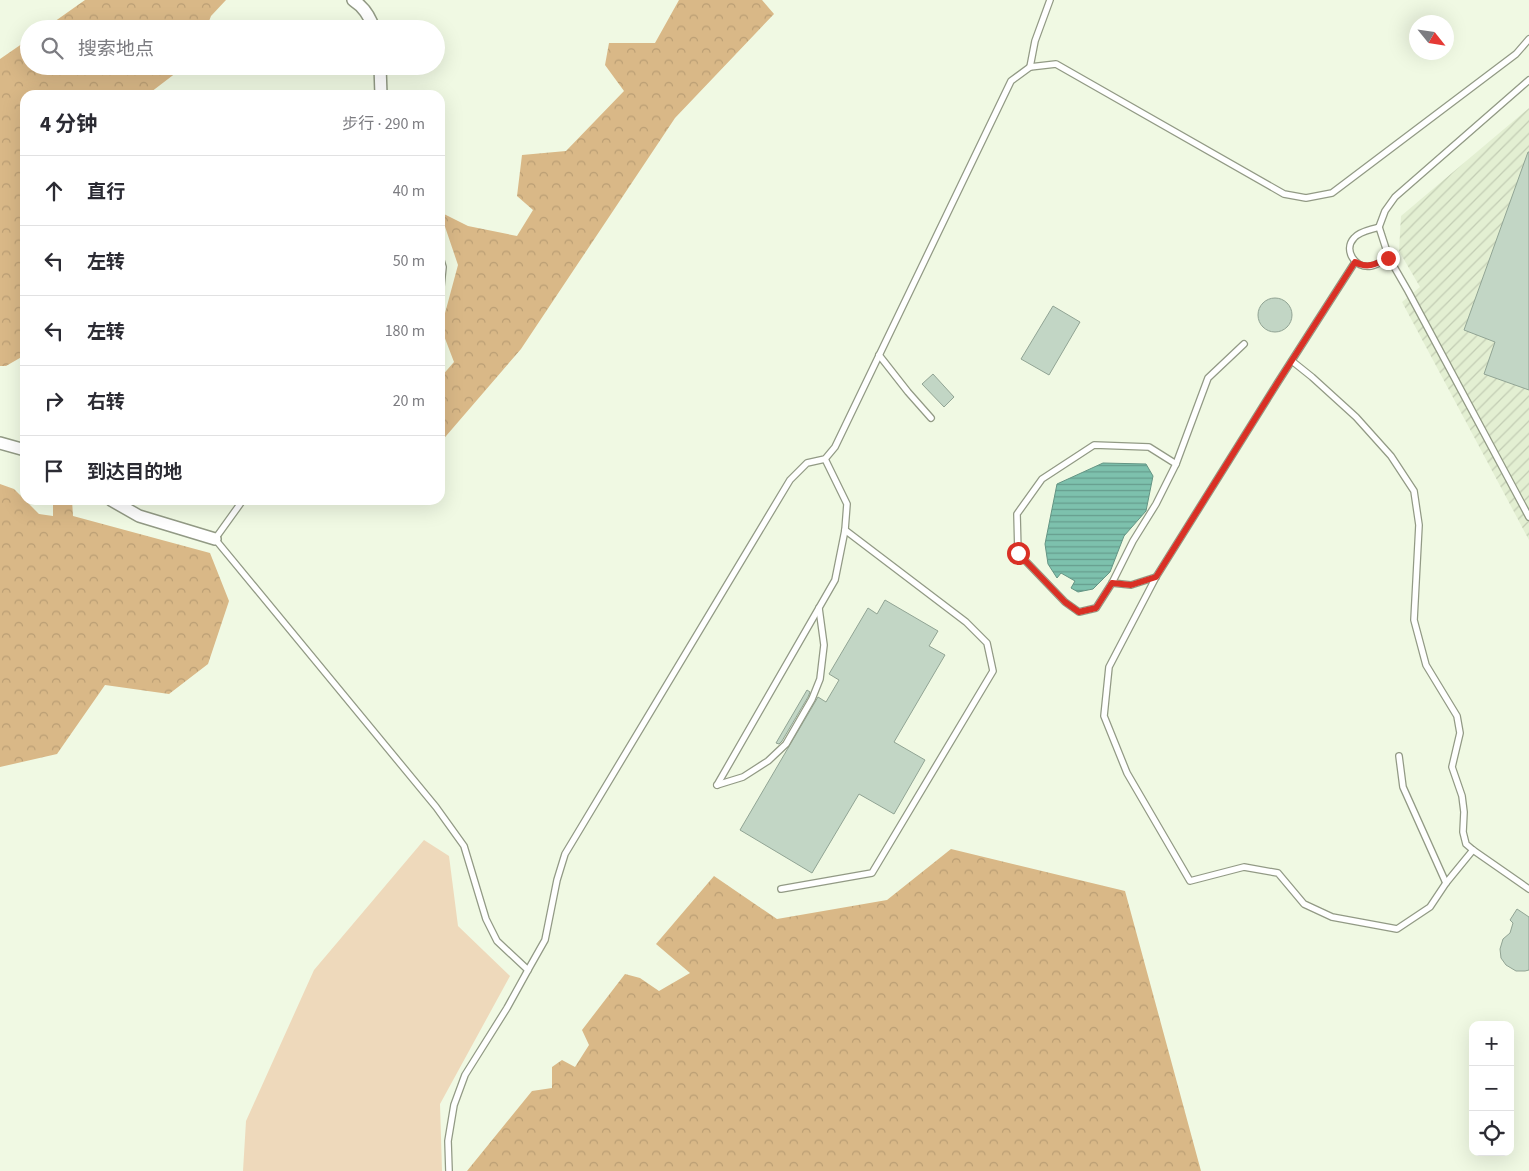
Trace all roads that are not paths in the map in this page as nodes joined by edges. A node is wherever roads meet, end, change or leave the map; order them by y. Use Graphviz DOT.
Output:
graph roads {
  1 [pos="1050,0"];
  2 [pos="361,2"];
  3 [pos="371,20"];
  4 [pos="1529,39"];
  5 [pos="1030,67"];
  6 [pos="380,75"];
  7 [pos="1529,80"];
  8 [pos="381,90"];
  9 [pos="1379,227"];
  10 [pos="1388,258"];
  11 [pos="1355,262"];
  12 [pos="1244,344"];
  13 [pos="879,355"];
  14 [pos="1292,361"];
  15 [pos="931,418"];
  16 [pos="0,443"];
  17 [pos="20,449"];
  18 [pos="825,459"];
  19 [pos="1176,464"];
  20 [pos="120,505"];
  21 [pos="240,505"];
  22 [pos="1529,517"];
  23 [pos="845,530"];
  24 [pos="214,540"];
  25 [pos="1156,577"];
  26 [pos="1112,583"];
  27 [pos="819,608"];
  28 [pos="1399,756"];
  29 [pos="1473,850"];
  30 [pos="1446,883"];
  31 [pos="781,889"];
  32 [pos="1529,889"];
  33 [pos="528,970"];
  34 [pos="449,1171"];
  1 -- 5 [label="lane"];
  2 -- 3 [label="street"];
  4 -- 5 [label="lane"];
  5 -- 13 [label="lane"];
  6 -- 8 [label="street"];
  7 -- 9 [label="lane"];
  9 -- 10 [label="lane"];
  9 -- 11 [label="lane"];
  10 -- 11 [label="lane"];
  10 -- 22 [label="lane"];
  11 -- 14 [label="lane"];
  12 -- 19 [label="lane"];
  13 -- 15 [label="lane"];
  13 -- 18 [label="lane"];
  14 -- 25 [label="lane"];
  14 -- 29 [label="lane"];
  16 -- 17 [label="street"];
  18 -- 23 [label="lane"];
  18 -- 33 [label="lane"];
  19 -- 26 [label="lane"];
  19 -- 26 [label="lane"];
  20 -- 24 [label="street"];
  21 -- 24 [label="lane"];
  23 -- 27 [label="lane"];
  23 -- 31 [label="lane"];
  24 -- 33 [label="lane"];
  25 -- 26 [label="lane"];
  25 -- 30 [label="lane"];
  27 -- 27 [label="lane"];
  28 -- 30 [label="lane"];
  29 -- 30 [label="lane"];
  29 -- 32 [label="lane"];
  33 -- 34 [label="lane"];
}
